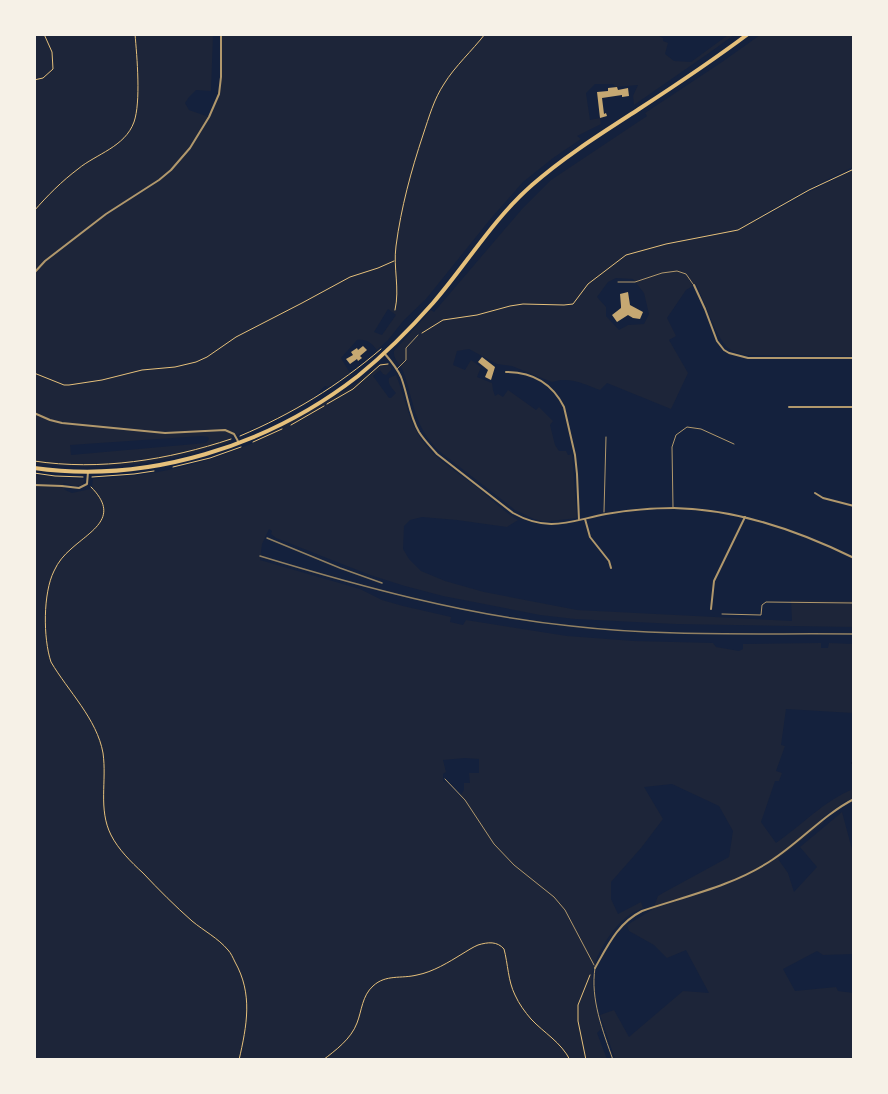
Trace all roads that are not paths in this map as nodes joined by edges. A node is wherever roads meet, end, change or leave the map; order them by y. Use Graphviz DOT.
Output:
graph roads {
  1 [pos="221,34"];
  2 [pos="748,34"];
  3 [pos="34,273"];
  4 [pos="618,282"];
  5 [pos="694,285"];
  6 [pos="418,335"];
  7 [pos="382,351"];
  8 [pos="854,358"];
  9 [pos="397,369"];
  10 [pos="506,372"];
  11 [pos="789,407"];
  12 [pos="854,407"];
  13 [pos="34,413"];
  14 [pos="606,437"];
  15 [pos="239,443"];
  16 [pos="734,444"];
  17 [pos="34,468"];
  18 [pos="88,475"];
  19 [pos="34,485"];
  20 [pos="815,493"];
  21 [pos="854,506"];
  22 [pos="673,508"];
  23 [pos="604,514"];
  24 [pos="745,517"];
  25 [pos="585,519"];
  26 [pos="579,520"];
  27 [pos="854,558"];
  28 [pos="611,568"];
  29 [pos="854,603"];
  30 [pos="711,609"];
  31 [pos="722,615"];
  32 [pos="445,779"];
  33 [pos="854,800"];
  34 [pos="596,968"];
  35 [pos="613,1059"];
  1 -- 3 [label="street"];
  2 -- 7 [label="main road"];
  4 -- 5 [label="lane"];
  5 -- 8 [label="street"];
  6 -- 9 [label="lane"];
  7 -- 9 [label="street"];
  7 -- 15 [label="main road"];
  9 -- 26 [label="street"];
  10 -- 26 [label="street"];
  11 -- 12 [label="street"];
  13 -- 15 [label="street"];
  14 -- 23 [label="lane"];
  15 -- 18 [label="main road"];
  16 -- 22 [label="lane"];
  17 -- 18 [label="main road"];
  18 -- 19 [label="street"];
  20 -- 21 [label="street"];
  22 -- 23 [label="street"];
  22 -- 24 [label="street"];
  23 -- 25 [label="street"];
  24 -- 27 [label="street"];
  24 -- 30 [label="street"];
  25 -- 26 [label="street"];
  25 -- 28 [label="street"];
  29 -- 31 [label="lane"];
  32 -- 34 [label="lane"];
  33 -- 34 [label="street"];
  34 -- 35 [label="lane"];
}
